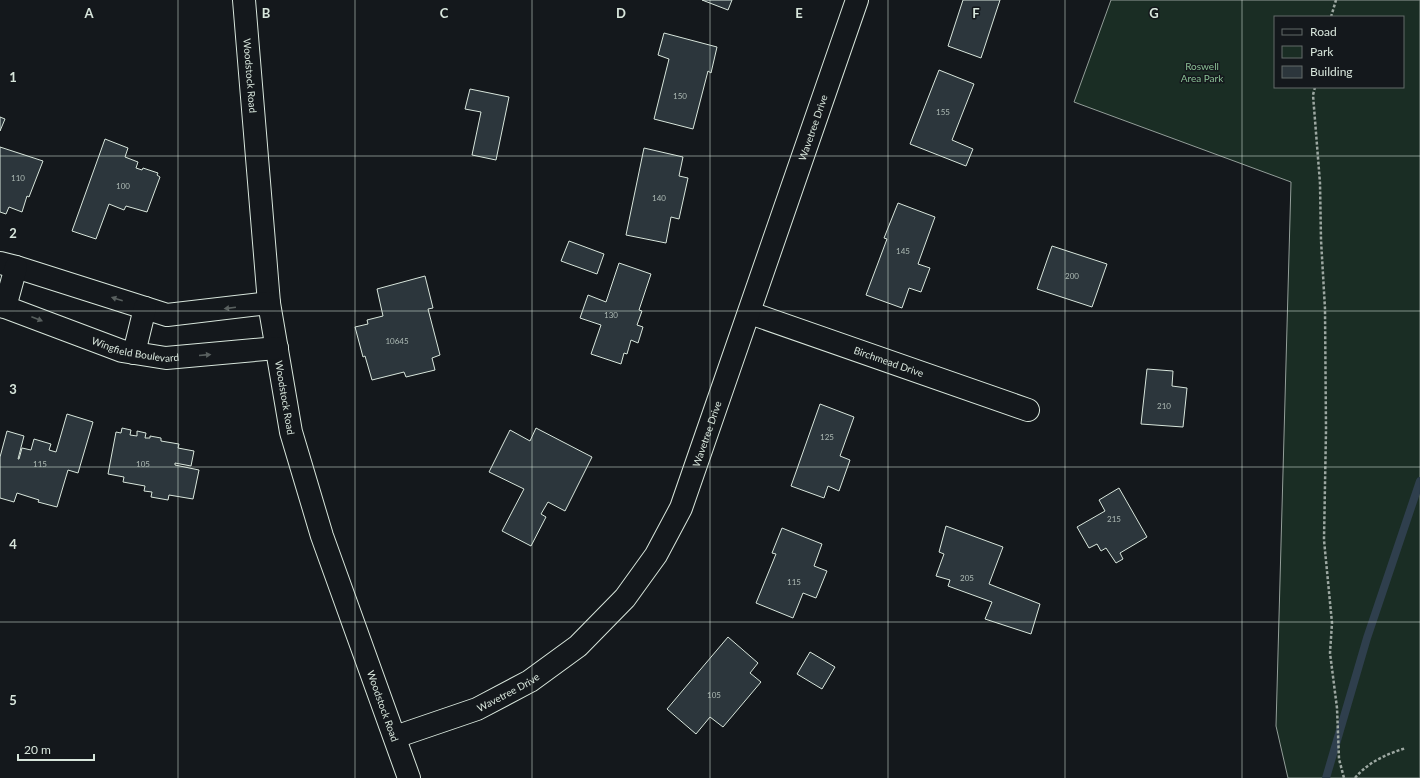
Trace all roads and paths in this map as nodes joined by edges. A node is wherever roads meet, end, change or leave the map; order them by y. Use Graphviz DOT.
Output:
graph roads {
  1 [pos="244,0"];
  2 [pos="857,0"];
  3 [pos="1336,0"];
  4 [pos="1331,16"];
  5 [pos="1315,88"];
  6 [pos="8,265"];
  7 [pos="269,303"];
  8 [pos="3,307"];
  9 [pos="145,308"];
  10 [pos="750,313"];
  11 [pos="277,348"];
  12 [pos="134,353"];
  13 [pos="1028,410"];
  14 [pos="394,737"];
  15 [pos="1406,748"];
  16 [pos="409,778"];
  17 [pos="1344,778"];
  18 [pos="1355,778"];
  1 -- 7 [label="street, Woodstock Road"];
  2 -- 10 [label="street, Wavetree Drive"];
  3 -- 4 [label="path"];
  5 -- 17 [label="path"];
  6 -- 8 [label="street"];
  9 -- 6 [label="street, one-way"];
  7 -- 9 [label="street, one-way"];
  7 -- 11 [label="street, Woodstock Road"];
  8 -- 12 [label="street, Wingfield Boulevard, one-way"];
  9 -- 12 [label="street"];
  10 -- 13 [label="street, Birchmead Drive"];
  10 -- 14 [label="street, Wavetree Drive"];
  12 -- 11 [label="street, Wingfield Boulevard, one-way"];
  11 -- 14 [label="street, Woodstock Road"];
  14 -- 16 [label="street, Woodstock Road"];
  15 -- 18 [label="path"];
}
